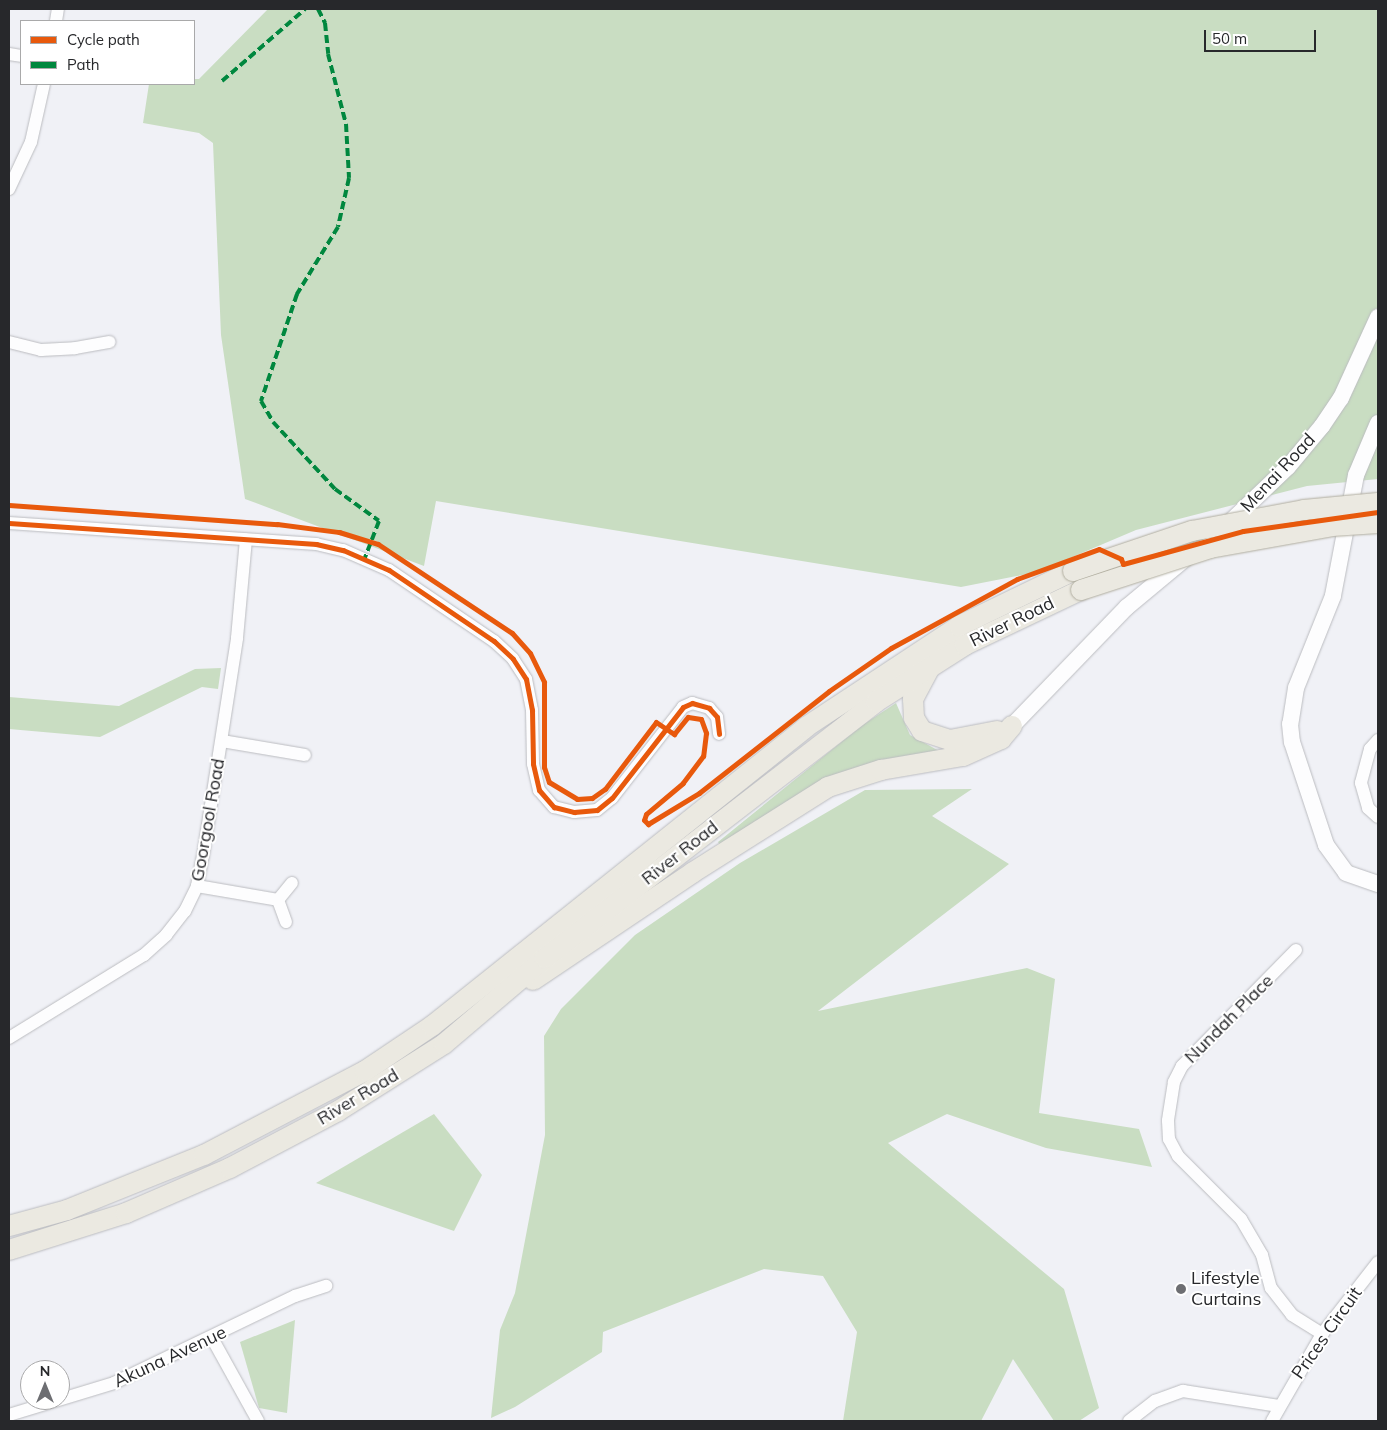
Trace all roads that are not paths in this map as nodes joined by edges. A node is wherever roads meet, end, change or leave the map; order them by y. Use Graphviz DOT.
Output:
graph roads {
  1 [pos="44,85"];
  2 [pos="9,189"];
  3 [pos="1378,317"];
  4 [pos="9,342"];
  5 [pos="110,342"];
  6 [pos="1378,423"];
  7 [pos="1378,503"];
  8 [pos="9,523"];
  9 [pos="1378,523"];
  10 [pos="246,539"];
  11 [pos="935,662"];
  12 [pos="1012,726"];
  13 [pos="719,734"];
  14 [pos="1378,740"];
  15 [pos="222,741"];
  16 [pos="305,755"];
  17 [pos="1378,817"];
  18 [pos="292,882"];
  19 [pos="1378,884"];
  20 [pos="197,886"];
  21 [pos="278,900"];
  22 [pos="286,922"];
  23 [pos="1296,950"];
  24 [pos="502,998"];
  25 [pos="9,1038"];
  26 [pos="9,1226"];
  27 [pos="9,1250"];
  28 [pos="1378,1262"];
  29 [pos="326,1286"];
  30 [pos="1322,1334"];
  31 [pos="212,1338"];
  32 [pos="1279,1406"];
  33 [pos="9,1415"];
  34 [pos="258,1421"];
  35 [pos="1129,1421"];
  36 [pos="1272,1421"];
  1 -- 2 [label="street"];
  3 -- 12 [label="street, Menai Road"];
  4 -- 5 [label="street"];
  6 -- 19 [label="street"];
  7 -- 26 [label="main road, River Road, bridge"];
  8 -- 10 [label="street"];
  9 -- 11 [label="main road, River Road, bridge"];
  10 -- 13 [label="street"];
  10 -- 15 [label="street, Goorgool Road"];
  11 -- 12 [label="main road"];
  11 -- 24 [label="main road, River Road"];
  12 -- 24 [label="main road"];
  14 -- 17 [label="street"];
  15 -- 16 [label="street"];
  15 -- 20 [label="street, Goorgool Road"];
  18 -- 21 [label="street"];
  20 -- 21 [label="street"];
  20 -- 25 [label="street, Goorgool Road"];
  21 -- 22 [label="street"];
  23 -- 30 [label="street, Nundah Place"];
  24 -- 27 [label="main road, River Road"];
  28 -- 30 [label="street, Prices Circuit"];
  29 -- 31 [label="street, Akuna Avenue"];
  30 -- 32 [label="street, Prices Circuit"];
  31 -- 33 [label="street, Akuna Avenue"];
  31 -- 34 [label="street"];
  32 -- 35 [label="street"];
  32 -- 36 [label="street, Prices Circuit"];
}
